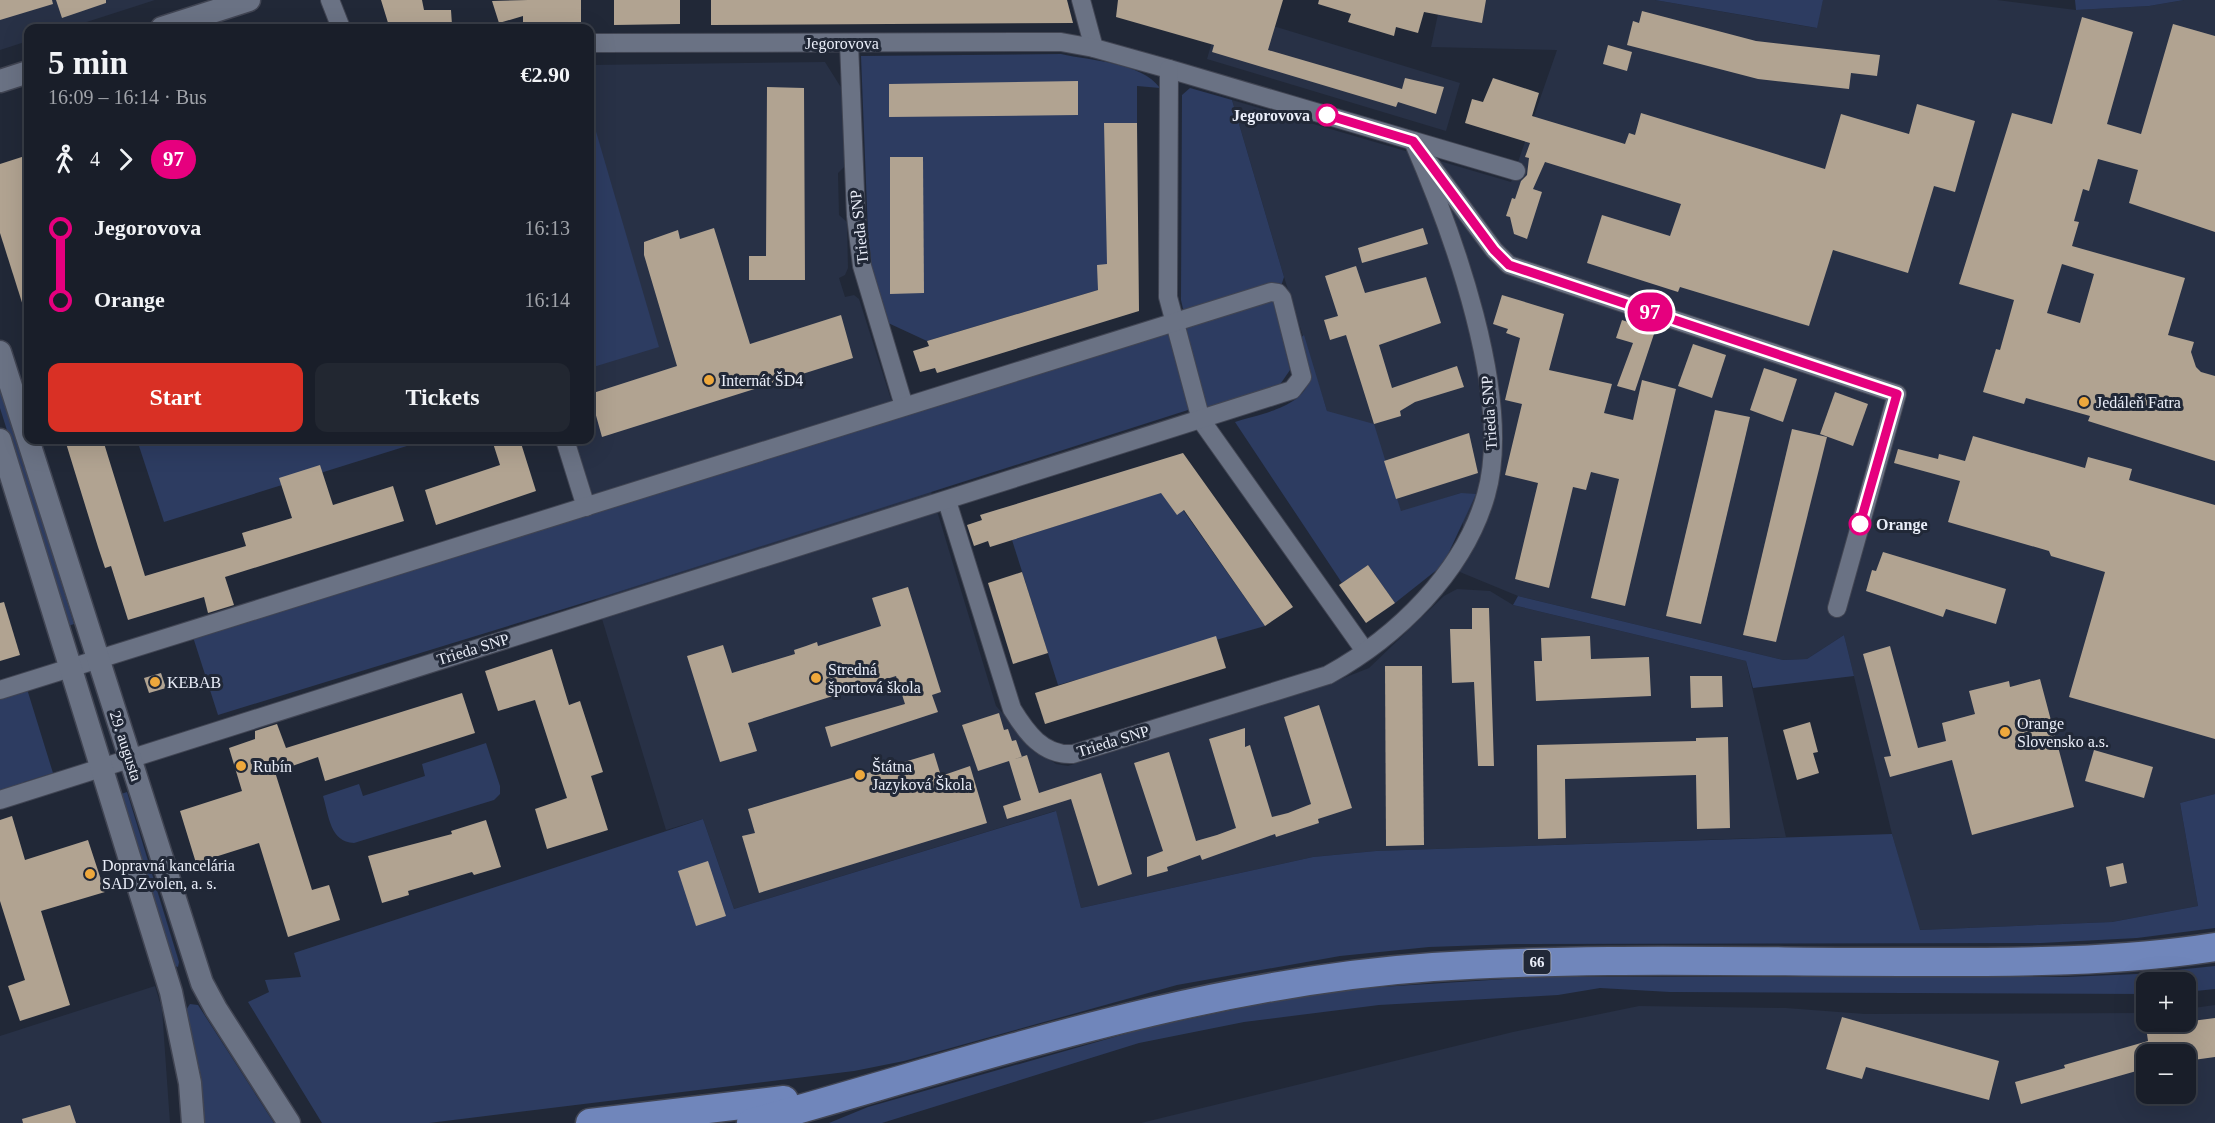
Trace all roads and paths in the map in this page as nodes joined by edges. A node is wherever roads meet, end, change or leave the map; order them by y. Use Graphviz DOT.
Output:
graph roads {
  1 [pos="249,0"];
  2 [pos="330,0"];
  3 [pos="1081,0"];
  4 [pos="174,24"];
  5 [pos="339,24"];
  6 [pos="849,42"];
  7 [pos="594,43"];
  8 [pos="1094,48"];
  9 [pos="1169,69"];
  10 [pos="24,73"];
  11 [pos="0,81"];
  12 [pos="1413,141"];
  13 [pos="1516,171"];
  14 [pos="1174,323"];
  15 [pos="0,352"];
  16 [pos="904,406"];
  17 [pos="1201,420"];
  18 [pos="24,427"];
  19 [pos="0,440"];
  20 [pos="29,444"];
  21 [pos="566,444"];
  22 [pos="947,501"];
  23 [pos="586,507"];
  24 [pos="1837,608"];
  25 [pos="1365,651"];
  26 [pos="98,659"];
  27 [pos="70,667"];
  28 [pos="0,690"];
  29 [pos="130,757"];
  30 [pos="101,766"];
  31 [pos="3,798"];
  32 [pos="2215,947"];
  33 [pos="872,1089"];
  34 [pos="193,1123"];
  35 [pos="288,1123"];
  36 [pos="590,1123"];
  37 [pos="752,1123"];
  38 [pos="808,1123"];
  1 -- 4 [label="street"];
  2 -- 5 [label="street"];
  3 -- 8 [label="street"];
  6 -- 7 [label="street, Jegorovova"];
  6 -- 8 [label="street, Jegorovova"];
  6 -- 16 [label="street, Trieda SNP"];
  8 -- 9 [label="street, Jegorovova"];
  9 -- 12 [label="street, Jegorovova"];
  9 -- 14 [label="street"];
  10 -- 11 [label="street"];
  12 -- 13 [label="street, Jegorovova"];
  12 -- 24 [label="street"];
  12 -- 25 [label="street, Trieda SNP"];
  14 -- 16 [label="street, Trieda SNP"];
  14 -- 17 [label="street"];
  14 -- 17 [label="street, Trieda SNP"];
  15 -- 18 [label="street, 29. augusta"];
  16 -- 23 [label="street, Trieda SNP"];
  17 -- 22 [label="street, Trieda SNP"];
  17 -- 25 [label="street"];
  19 -- 27 [label="street, 29. augusta"];
  20 -- 26 [label="street, 29. augusta"];
  21 -- 23 [label="street"];
  22 -- 25 [label="street, Trieda SNP"];
  22 -- 29 [label="street, Trieda SNP"];
  23 -- 26 [label="street, Trieda SNP"];
  26 -- 27 [label="street, Trieda SNP"];
  26 -- 29 [label="street, 29. augusta"];
  27 -- 28 [label="street, Trieda SNP"];
  27 -- 30 [label="street, 29. augusta"];
  29 -- 30 [label="street, Trieda SNP"];
  29 -- 35 [label="street, 29. augusta"];
  30 -- 31 [label="street, Trieda SNP"];
  30 -- 34 [label="street, 29. augusta"];
  32 -- 33 [label="main road, 66"];
  33 -- 36 [label="main road"];
  33 -- 37 [label="main road, 66"];
  33 -- 38 [label="main road"];
}
